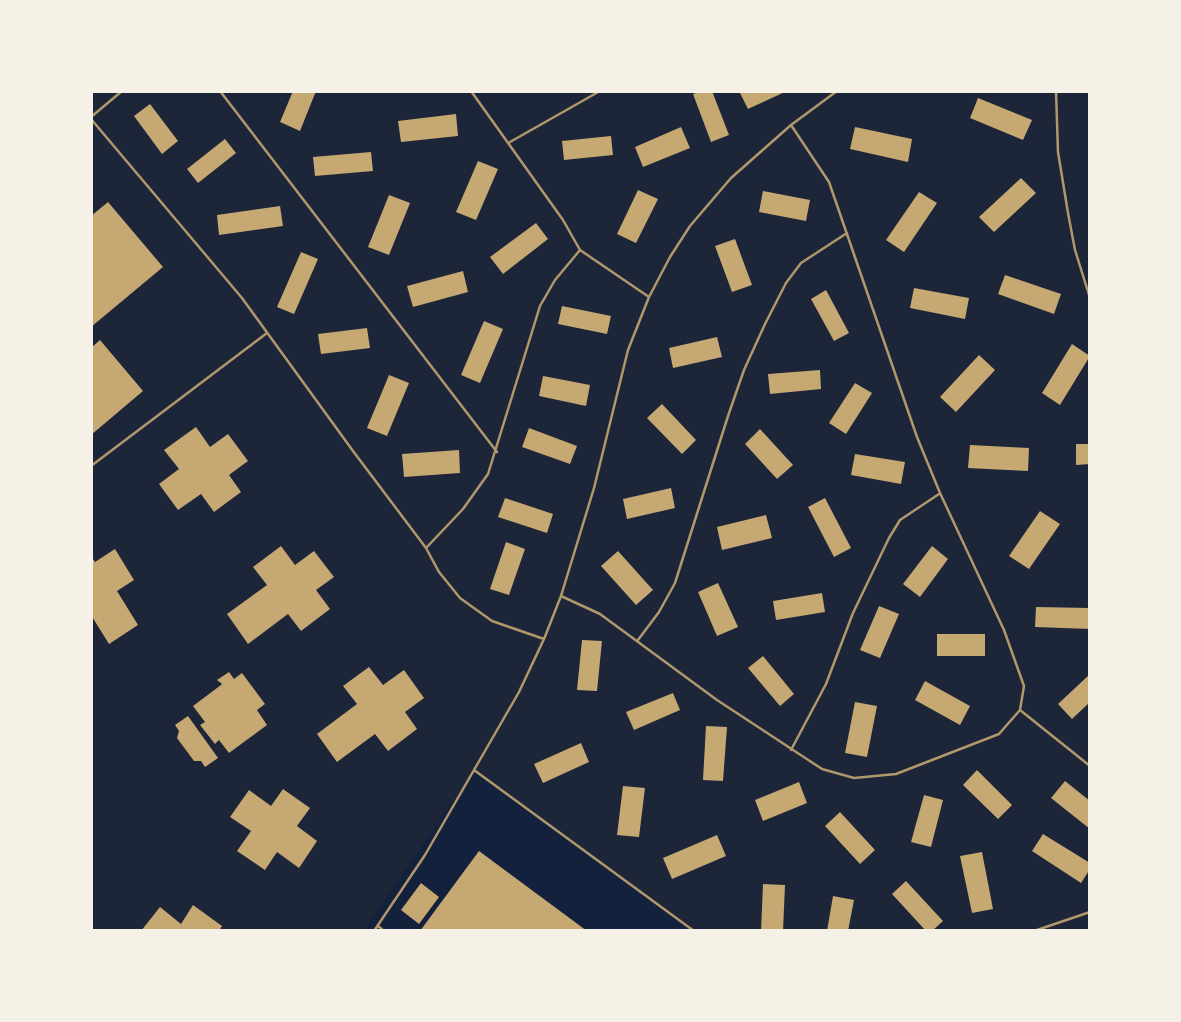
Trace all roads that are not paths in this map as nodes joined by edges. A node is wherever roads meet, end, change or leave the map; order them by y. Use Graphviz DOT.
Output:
graph roads {
  1 [pos="122,91"];
  2 [pos="220,91"];
  3 [pos="471,91"];
  4 [pos="600,91"];
  5 [pos="837,91"];
  6 [pos="1056,91"];
  7 [pos="91,118"];
  8 [pos="791,125"];
  9 [pos="510,142"];
  10 [pos="847,233"];
  11 [pos="580,250"];
  12 [pos="649,297"];
  13 [pos="1090,298"];
  14 [pos="268,333"];
  15 [pos="497,452"];
  16 [pos="91,466"];
  17 [pos="940,493"];
  18 [pos="426,548"];
  19 [pos="561,596"];
  20 [pos="544,639"];
  21 [pos="638,640"];
  22 [pos="1020,710"];
  23 [pos="91,748"];
  24 [pos="791,750"];
  25 [pos="91,759"];
  26 [pos="1090,766"];
  27 [pos="474,771"];
  28 [pos="1090,912"];
  29 [pos="378,926"];
  30 [pos="374,931"];
  31 [pos="383,931"];
  32 [pos="694,931"];
  33 [pos="1034,931"];
  1 -- 7 [label="lane"];
  2 -- 15 [label="lane"];
  3 -- 9 [label="lane"];
  4 -- 9 [label="lane"];
  5 -- 8 [label="lane"];
  6 -- 13 [label="lane"];
  7 -- 14 [label="lane"];
  8 -- 10 [label="lane"];
  8 -- 12 [label="lane"];
  9 -- 11 [label="lane"];
  10 -- 17 [label="lane"];
  10 -- 21 [label="lane"];
  11 -- 12 [label="lane"];
  11 -- 15 [label="lane"];
  12 -- 19 [label="lane"];
  14 -- 16 [label="lane"];
  14 -- 18 [label="lane"];
  15 -- 18 [label="lane"];
  17 -- 22 [label="lane"];
  17 -- 24 [label="lane"];
  18 -- 20 [label="lane"];
  19 -- 20 [label="lane"];
  19 -- 21 [label="lane"];
  20 -- 27 [label="lane"];
  21 -- 24 [label="lane"];
  22 -- 24 [label="lane"];
  22 -- 26 [label="lane"];
  23 -- 25 [label="lane"];
  27 -- 29 [label="lane"];
  27 -- 32 [label="lane"];
  28 -- 33 [label="lane"];
  29 -- 30 [label="lane"];
  29 -- 31 [label="lane"];
}
